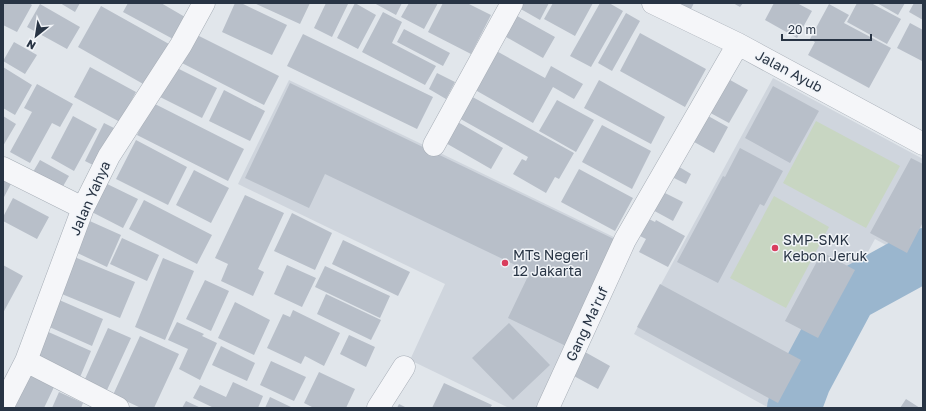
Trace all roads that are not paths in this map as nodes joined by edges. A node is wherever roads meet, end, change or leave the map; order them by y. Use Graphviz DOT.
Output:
graph roads {
  1 [pos="204,3"];
  2 [pos="512,3"];
  3 [pos="653,3"];
  4 [pos="738,44"];
  5 [pos="923,144"];
  6 [pos="434,145"];
  7 [pos="3,168"];
  8 [pos="83,208"];
  9 [pos="26,362"];
  10 [pos="404,367"];
  11 [pos="3,406"];
  12 [pos="118,408"];
  13 [pos="378,408"];
  14 [pos="548,408"];
  1 -- 8 [label="street, Jalan Yahya"];
  2 -- 6 [label="street"];
  3 -- 4 [label="street, Jalan Ayub"];
  4 -- 5 [label="street, Jalan Ayub"];
  4 -- 14 [label="street, Gang Ma'ruf"];
  7 -- 8 [label="street"];
  8 -- 9 [label="street, Jalan Yahya"];
  9 -- 11 [label="street, Jalan Yahya"];
  9 -- 12 [label="street"];
  10 -- 13 [label="street"];
}
